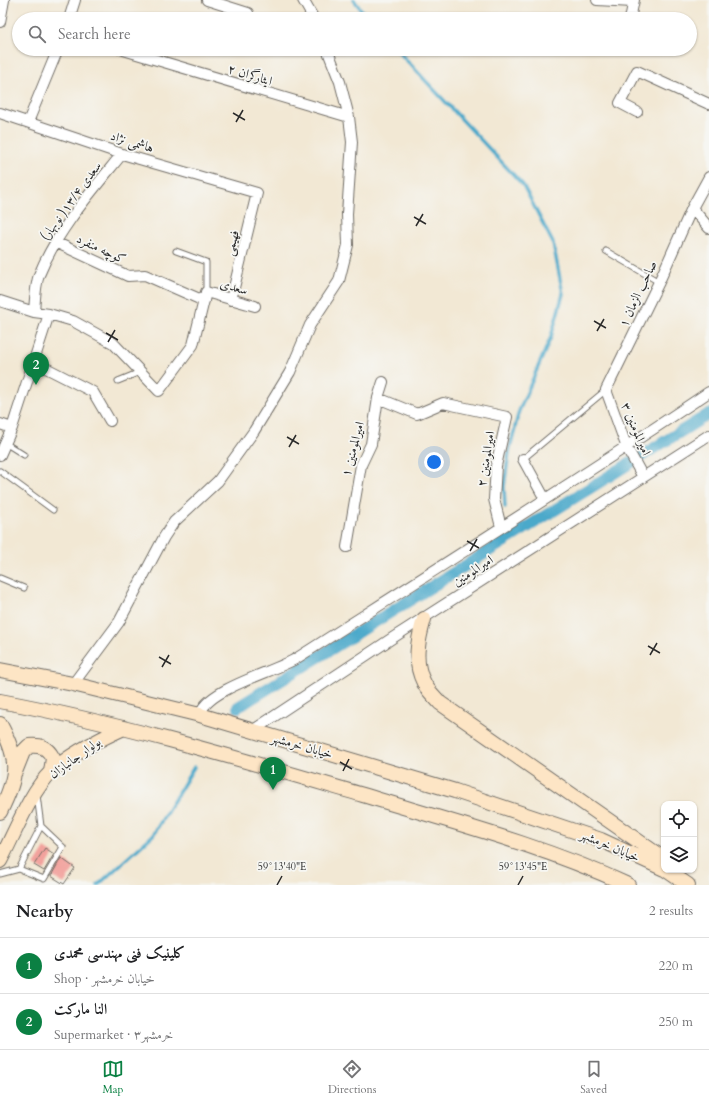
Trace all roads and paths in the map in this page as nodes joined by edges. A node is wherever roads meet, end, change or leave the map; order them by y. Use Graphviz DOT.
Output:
graph roads {
  1 [pos="4,0"];
  2 [pos="75,0"];
  3 [pos="207,0"];
  4 [pos="303,0"];
  5 [pos="597,0"];
  6 [pos="633,1"];
  7 [pos="71,12"];
  8 [pos="245,12"];
  9 [pos="310,12"];
  10 [pos="631,12"];
  11 [pos="0,22"];
  12 [pos="55,56"];
  13 [pos="144,56"];
  14 [pos="330,56"];
  15 [pos="709,104"];
  16 [pos="638,112"];
  17 [pos="0,113"];
  18 [pos="349,117"];
  19 [pos="28,122"];
  20 [pos="122,154"];
  21 [pos="709,177"];
  22 [pos="258,193"];
  23 [pos="692,208"];
  24 [pos="709,228"];
  25 [pos="55,242"];
  26 [pos="176,251"];
  27 [pos="606,252"];
  28 [pos="659,282"];
  29 [pos="205,297"];
  30 [pos="231,300"];
  31 [pos="0,301"];
  32 [pos="254,306"];
  33 [pos="34,312"];
  34 [pos="49,314"];
  35 [pos="33,367"];
  36 [pos="140,372"];
  37 [pos="118,381"];
  38 [pos="383,382"];
  39 [pos="606,390"];
  40 [pos="709,392"];
  41 [pos="378,398"];
  42 [pos="110,421"];
  43 [pos="0,424"];
  44 [pos="12,428"];
  45 [pos="709,435"];
  46 [pos="5,443"];
  47 [pos="627,448"];
  48 [pos="0,455"];
  49 [pos="24,455"];
  50 [pos="523,459"];
  51 [pos="0,471"];
  52 [pos="643,477"];
  53 [pos="545,499"];
  54 [pos="53,510"];
  55 [pos="501,527"];
  56 [pos="346,547"];
  57 [pos="0,578"];
  58 [pos="24,588"];
  59 [pos="424,618"];
  60 [pos="0,670"];
  61 [pos="73,684"];
  62 [pos="0,700"];
  63 [pos="200,715"];
  64 [pos="0,724"];
  65 [pos="124,728"];
  66 [pos="252,731"];
  67 [pos="15,772"];
  68 [pos="51,772"];
  69 [pos="36,791"];
  70 [pos="0,812"];
  71 [pos="42,826"];
  72 [pos="661,857"];
  73 [pos="0,861"];
  74 [pos="661,868"];
  75 [pos="19,869"];
  76 [pos="670,873"];
  77 [pos="680,873"];
  78 [pos="0,874"];
  79 [pos="628,885"];
  80 [pos="688,885"];
  81 [pos="694,885"];
  1 -- 11 [label="street"];
  2 -- 7 [label="street"];
  3 -- 8 [label="street"];
  4 -- 9 [label="street"];
  5 -- 6 [label="street"];
  6 -- 10 [label="street"];
  12 -- 19 [label="street"];
  13 -- 18 [label="street, ایثارگران ۲"];
  14 -- 18 [label="street"];
  15 -- 16 [label="street"];
  17 -- 19 [label="street, هاشمی نژاد"];
  18 -- 61 [label="street"];
  19 -- 20 [label="street, هاشمی نژاد"];
  20 -- 22 [label="street, هاشمی نژاد"];
  20 -- 25 [label="street, سعدی ۱۳/۴( نوبهار)"];
  21 -- 23 [label="street, صاحب الزمان ۱"];
  22 -- 30 [label="street, فهیمی"];
  23 -- 24 [label="street"];
  23 -- 28 [label="street, صاحب الزمان ۱"];
  25 -- 29 [label="street, کوچه منفرد"];
  25 -- 33 [label="street, سعدی ۱۳/۴( نوبهار)"];
  26 -- 29 [label="lane"];
  27 -- 28 [label="lane"];
  28 -- 39 [label="street, صاحب الزمان ۱"];
  29 -- 30 [label="street, سعدی"];
  29 -- 36 [label="street"];
  30 -- 32 [label="street, سعدی"];
  31 -- 33 [label="street"];
  33 -- 34 [label="street"];
  34 -- 35 [label="street"];
  34 -- 36 [label="street"];
  35 -- 42 [label="street"];
  35 -- 44 [label="street"];
  36 -- 37 [label="lane"];
  38 -- 41 [label="street, امیرالمومنین ۱"];
  39 -- 47 [label="street, امیرالمومنین ۳"];
  39 -- 50 [label="lane"];
  40 -- 47 [label="street"];
  41 -- 55 [label="street, امیرالمومنین ۲"];
  41 -- 56 [label="street, امیرالمومنین ۱"];
  43 -- 44 [label="street"];
  44 -- 46 [label="street"];
  45 -- 52 [label="street, امیرالمومنین"];
  46 -- 48 [label="street"];
  46 -- 49 [label="lane"];
  47 -- 52 [label="street, امیرالمومنین ۳"];
  47 -- 53 [label="street"];
  50 -- 53 [label="street"];
  51 -- 54 [label="lane"];
  52 -- 59 [label="street, امیرالمومنین"];
  53 -- 55 [label="street"];
  55 -- 63 [label="street"];
  57 -- 58 [label="lane"];
  59 -- 66 [label="street, امیرالمومنین"];
  59 -- 72 [label="main road"];
  60 -- 61 [label="main road, خیابان خرمشهر"];
  61 -- 63 [label="main road, خیابان خرمشهر"];
  62 -- 65 [label="main road, خیابان خرمشهر"];
  63 -- 66 [label="main road, خیابان خرمشهر"];
  64 -- 67 [label="main road"];
  65 -- 68 [label="main road, بولوار جانبازان"];
  65 -- 79 [label="main road, خیابان خرمشهر"];
  66 -- 74 [label="main road, خیابان خرمشهر"];
  67 -- 68 [label="main road"];
  67 -- 70 [label="main road"];
  68 -- 69 [label="main road, بولوار جانبازان"];
  69 -- 71 [label="lane"];
  69 -- 73 [label="main road, بولوار جانبازان"];
  71 -- 75 [label="lane"];
  71 -- 75 [label="lane"];
  75 -- 78 [label="lane"];
  76 -- 80 [label="main road, خیابان خرمشهر"];
  77 -- 81 [label="main road"];
}
